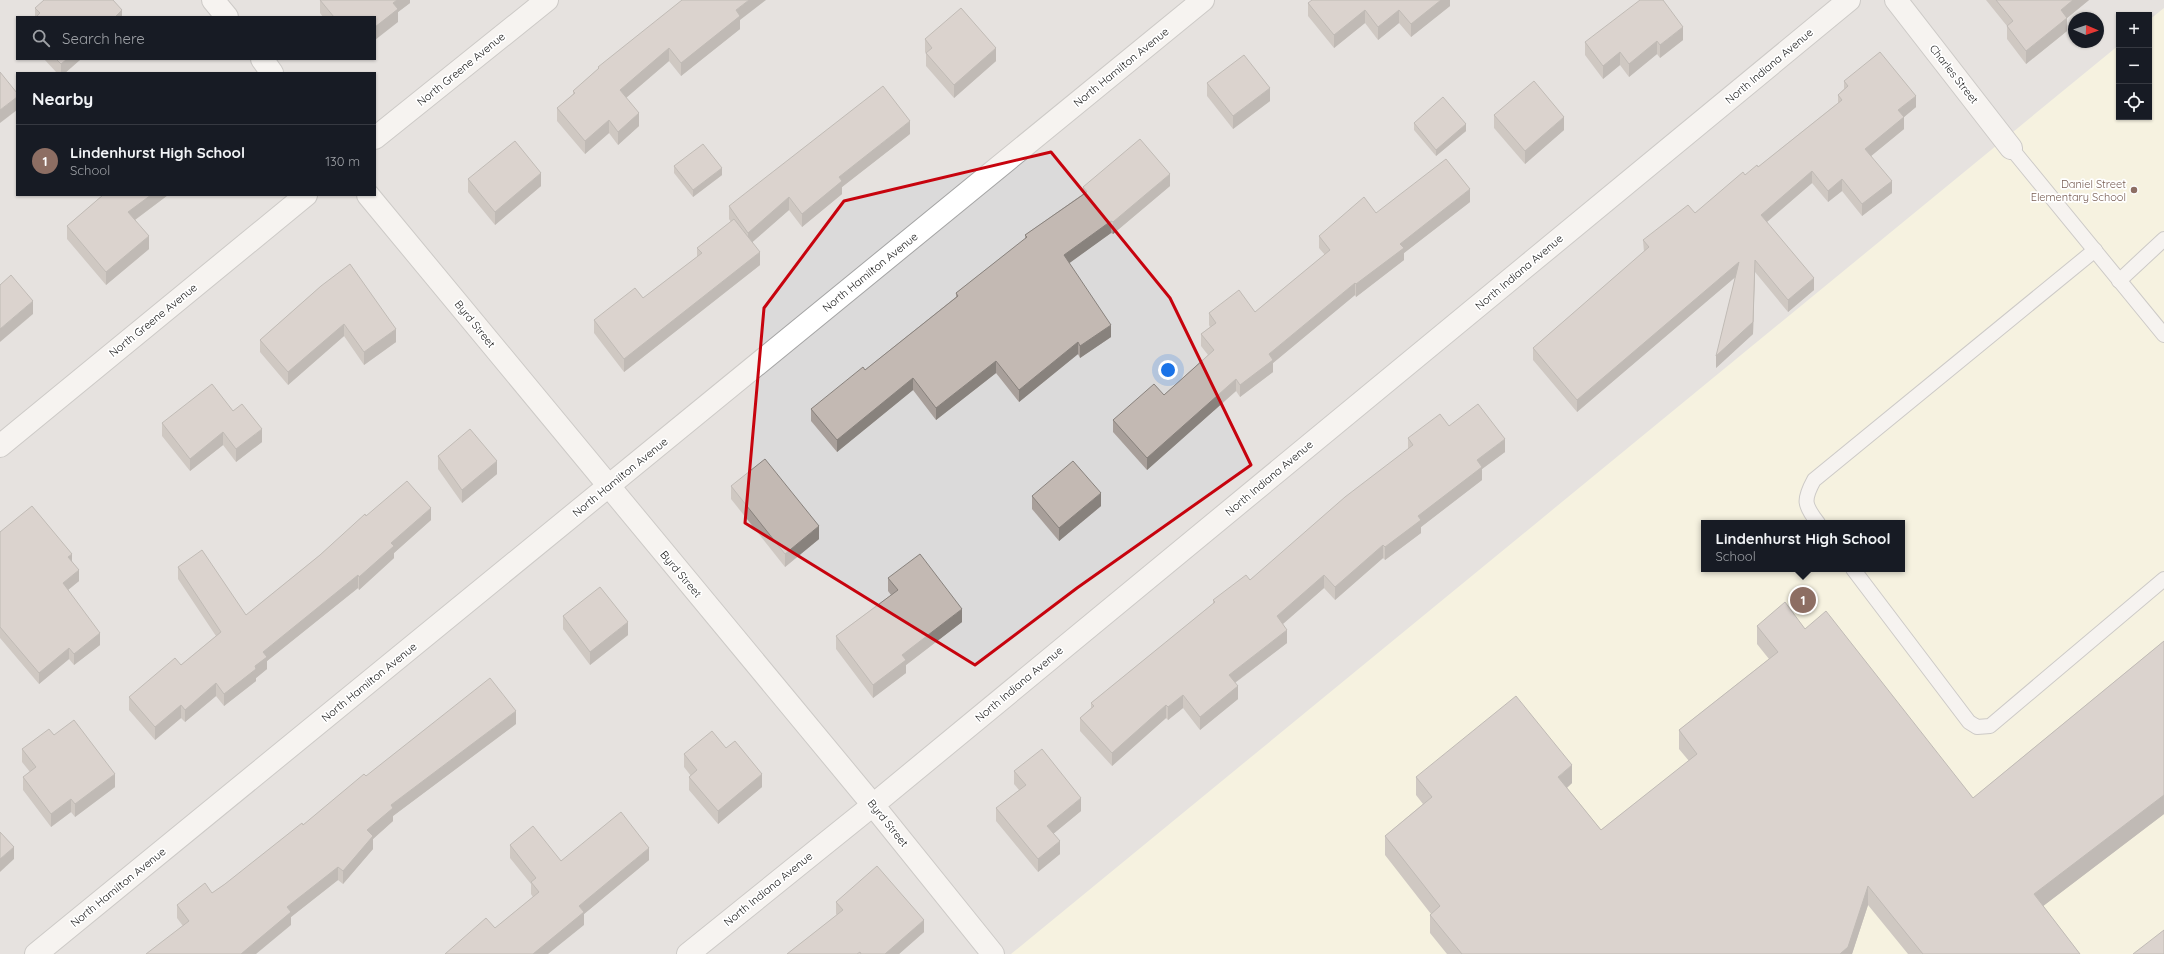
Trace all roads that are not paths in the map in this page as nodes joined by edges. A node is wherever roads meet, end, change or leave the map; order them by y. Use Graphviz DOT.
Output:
graph roads {
  1 [pos="213,0"];
  2 [pos="546,0"];
  3 [pos="1203,0"];
  4 [pos="1849,0"];
  5 [pos="1896,0"];
  6 [pos="226,16"];
  7 [pos="263,60"];
  8 [pos="271,72"];
  9 [pos="376,137"];
  10 [pos="2011,148"];
  11 [pos="305,196"];
  12 [pos="369,196"];
  13 [pos="2164,239"];
  14 [pos="2095,250"];
  15 [pos="2119,281"];
  16 [pos="2164,336"];
  17 [pos="0,446"];
  18 [pos="608,487"];
  19 [pos="1816,520"];
  20 [pos="1855,572"];
  21 [pos="2164,579"];
  22 [pos="873,805"];
  23 [pos="36,954"];
  24 [pos="688,954"];
  25 [pos="992,954"];
  1 -- 6 [label="street"];
  2 -- 9 [label="street, North Greene Avenue"];
  3 -- 18 [label="street, North Hamilton Avenue"];
  4 -- 22 [label="street, North Indiana Avenue"];
  5 -- 10 [label="street, Charles Street"];
  7 -- 8 [label="street"];
  10 -- 14 [label="lane"];
  11 -- 17 [label="street, North Greene Avenue"];
  12 -- 18 [label="street, Byrd Street"];
  13 -- 15 [label="lane"];
  14 -- 15 [label="lane"];
  14 -- 19 [label="lane"];
  15 -- 16 [label="lane"];
  18 -- 22 [label="street, Byrd Street"];
  18 -- 23 [label="street, North Hamilton Avenue"];
  20 -- 21 [label="lane"];
  22 -- 24 [label="street, North Indiana Avenue"];
  22 -- 25 [label="street, Byrd Street"];
}
